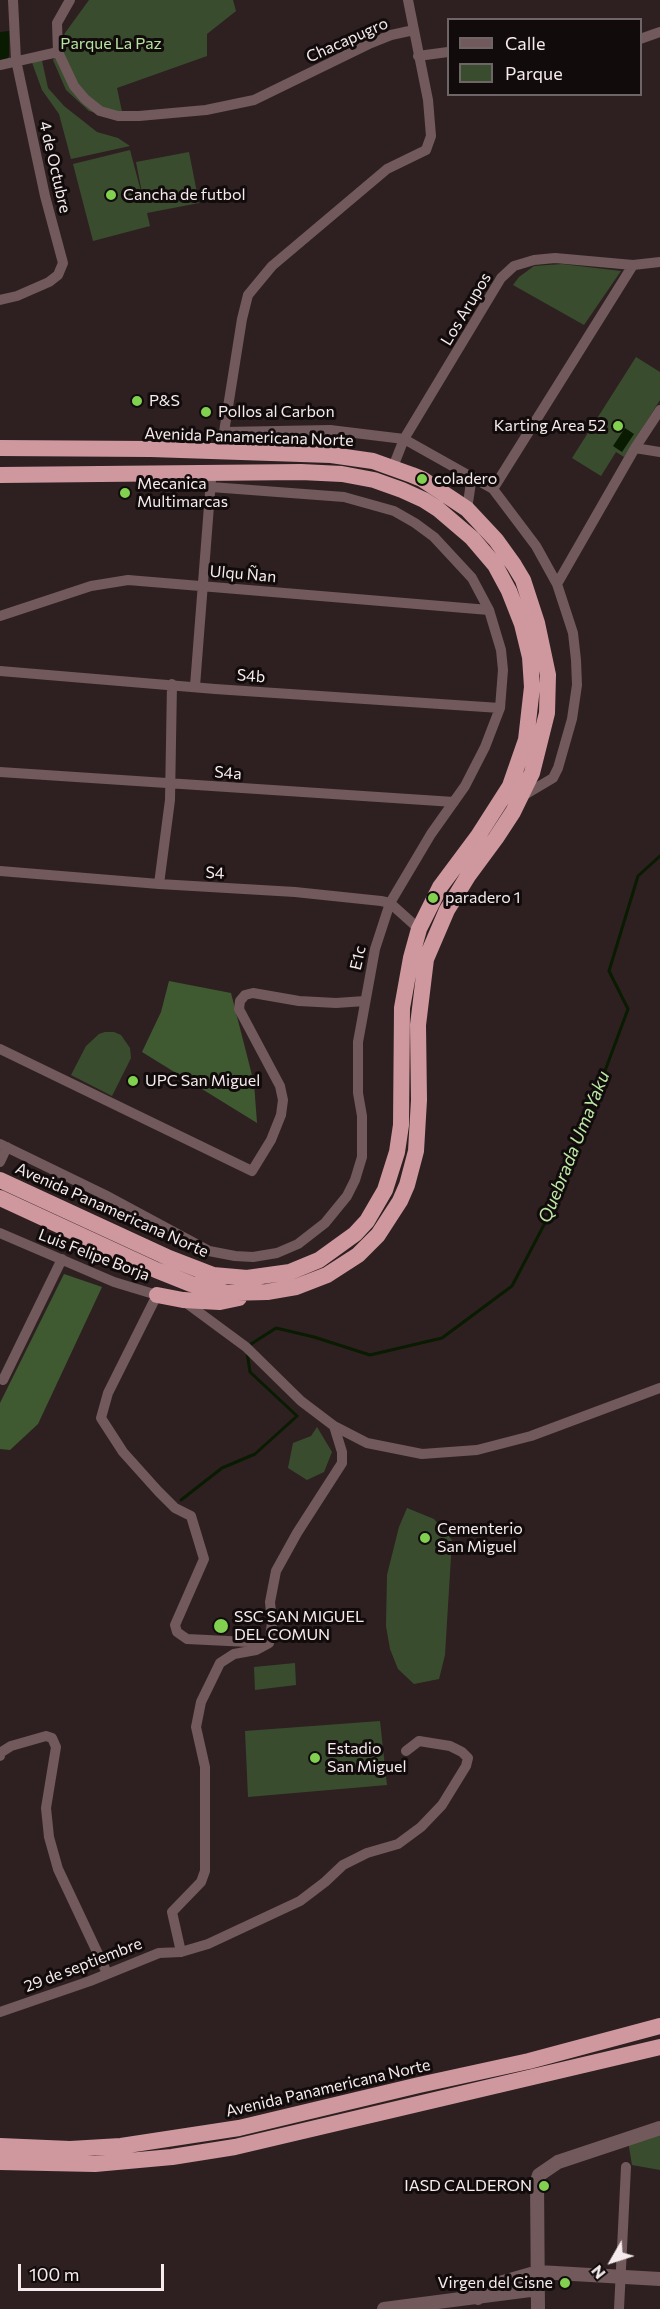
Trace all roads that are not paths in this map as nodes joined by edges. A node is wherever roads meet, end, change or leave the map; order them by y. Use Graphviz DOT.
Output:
graph roads {
  1 [pos="13,0"];
  2 [pos="70,0"];
  3 [pos="408,0"];
  4 [pos="414,30"];
  5 [pos="660,32"];
  6 [pos="642,38"];
  7 [pos="58,52"];
  8 [pos="447,52"];
  9 [pos="418,56"];
  10 [pos="16,60"];
  11 [pos="0,65"];
  12 [pos="660,262"];
  13 [pos="633,265"];
  14 [pos="0,300"];
  15 [pos="660,410"];
  16 [pos="224,432"];
  17 [pos="404,439"];
  18 [pos="0,448"];
  19 [pos="635,448"];
  20 [pos="223,452"];
  21 [pos="660,452"];
  22 [pos="393,467"];
  23 [pos="0,475"];
  24 [pos="472,476"];
  25 [pos="212,479"];
  26 [pos="493,489"];
  27 [pos="467,508"];
  28 [pos="557,584"];
  29 [pos="202,586"];
  30 [pos="489,610"];
  31 [pos="0,616"];
  32 [pos="0,671"];
  33 [pos="172,684"];
  34 [pos="195,686"];
  35 [pos="500,708"];
  36 [pos="0,772"];
  37 [pos="171,785"];
  38 [pos="518,799"];
  39 [pos="454,802"];
  40 [pos="0,871"];
  41 [pos="159,884"];
  42 [pos="390,903"];
  43 [pos="419,928"];
  44 [pos="365,1001"];
  45 [pos="0,1049"];
  46 [pos="2,1152"];
  47 [pos="0,1180"];
  48 [pos="0,1198"];
  49 [pos="0,1233"];
  50 [pos="62,1259"];
  51 [pos="252,1293"];
  52 [pos="157,1295"];
  53 [pos="183,1300"];
  54 [pos="3,1380"];
  55 [pos="660,1388"];
  56 [pos="334,1426"];
  57 [pos="269,1643"];
  58 [pos="406,1751"];
  59 [pos="0,1756"];
  60 [pos="181,1952"];
  61 [pos="107,1973"];
  62 [pos="0,2012"];
  63 [pos="660,2026"];
  64 [pos="660,2047"];
  65 [pos="660,2128"];
  66 [pos="0,2146"];
  67 [pos="0,2162"];
  68 [pos="626,2167"];
  69 [pos="538,2272"];
  70 [pos="621,2276"];
  71 [pos="660,2279"];
  72 [pos="538,2289"];
  73 [pos="478,2298"];
  74 [pos="384,2309"];
  75 [pos="538,2309"];
  76 [pos="619,2309"];
  1 -- 10 [label="street, 4 de Octubre"];
  2 -- 7 [label="street"];
  3 -- 4 [label="street"];
  4 -- 7 [label="street, Chacapugro"];
  4 -- 9 [label="street, Chacapugro"];
  5 -- 6 [label="street"];
  7 -- 10 [label="street"];
  8 -- 9 [label="street"];
  9 -- 16 [label="street, Chacapugro"];
  10 -- 11 [label="street"];
  10 -- 14 [label="street, 4 de Octubre"];
  12 -- 13 [label="street, Los Arupos"];
  13 -- 17 [label="street, Los Arupos"];
  13 -- 26 [label="street"];
  15 -- 19 [label="street"];
  16 -- 17 [label="street"];
  16 -- 20 [label="street, Chacapugro"];
  17 -- 22 [label="street, Los Arupos"];
  17 -- 24 [label="street"];
  18 -- 20 [label="highway, Avenida Panamericana Norte"];
  19 -- 21 [label="street"];
  19 -- 28 [label="street"];
  20 -- 22 [label="highway, Avenida Panamericana Norte"];
  22 -- 27 [label="highway, Avenida Panamericana Norte"];
  23 -- 25 [label="highway, Avenida Panamericana Norte"];
  24 -- 26 [label="street"];
  24 -- 27 [label="street"];
  25 -- 29 [label="street"];
  25 -- 30 [label="street, E1c"];
  25 -- 43 [label="highway, Avenida Panamericana Norte"];
  26 -- 28 [label="street"];
  27 -- 38 [label="highway, Avenida Panamericana Norte"];
  28 -- 38 [label="street"];
  29 -- 30 [label="street, Ulqu Ñan"];
  29 -- 31 [label="street, Ulqu Ñan"];
  29 -- 34 [label="street"];
  30 -- 35 [label="street, E1c"];
  32 -- 33 [label="street, S4b"];
  33 -- 34 [label="street, S4b"];
  33 -- 37 [label="street"];
  34 -- 35 [label="street, S4b"];
  35 -- 39 [label="street, E1c"];
  36 -- 37 [label="street, S4a"];
  37 -- 39 [label="street, S4a"];
  37 -- 41 [label="street"];
  38 -- 51 [label="highway, Avenida Panamericana Norte"];
  39 -- 42 [label="street, E1c"];
  40 -- 41 [label="street, S4"];
  41 -- 42 [label="street, S4"];
  42 -- 43 [label="street"];
  42 -- 44 [label="street, E1c"];
  43 -- 47 [label="highway, Avenida Panamericana Norte"];
  44 -- 45 [label="street"];
  44 -- 46 [label="street, E1c"];
  48 -- 51 [label="highway, Avenida Panamericana Norte"];
  49 -- 50 [label="street, Luis Felipe Borja"];
  50 -- 52 [label="street, Luis Felipe Borja"];
  50 -- 54 [label="street"];
  51 -- 53 [label="highway"];
  52 -- 53 [label="highway"];
  52 -- 57 [label="street, Luis Felipe Borja"];
  53 -- 56 [label="street"];
  55 -- 56 [label="street"];
  56 -- 57 [label="street"];
  57 -- 60 [label="street"];
  58 -- 60 [label="street, 29 de septiembre"];
  59 -- 61 [label="street"];
  60 -- 61 [label="street, 29 de septiembre"];
  61 -- 62 [label="street, 29 de septiembre"];
  63 -- 66 [label="highway, Avenida Panamericana Norte"];
  64 -- 67 [label="highway"];
  65 -- 69 [label="street"];
  68 -- 70 [label="street"];
  69 -- 70 [label="street"];
  69 -- 72 [label="street"];
  69 -- 73 [label="street"];
  70 -- 71 [label="street"];
  70 -- 76 [label="street"];
  72 -- 73 [label="street"];
  72 -- 75 [label="street"];
  73 -- 74 [label="street"];
}
